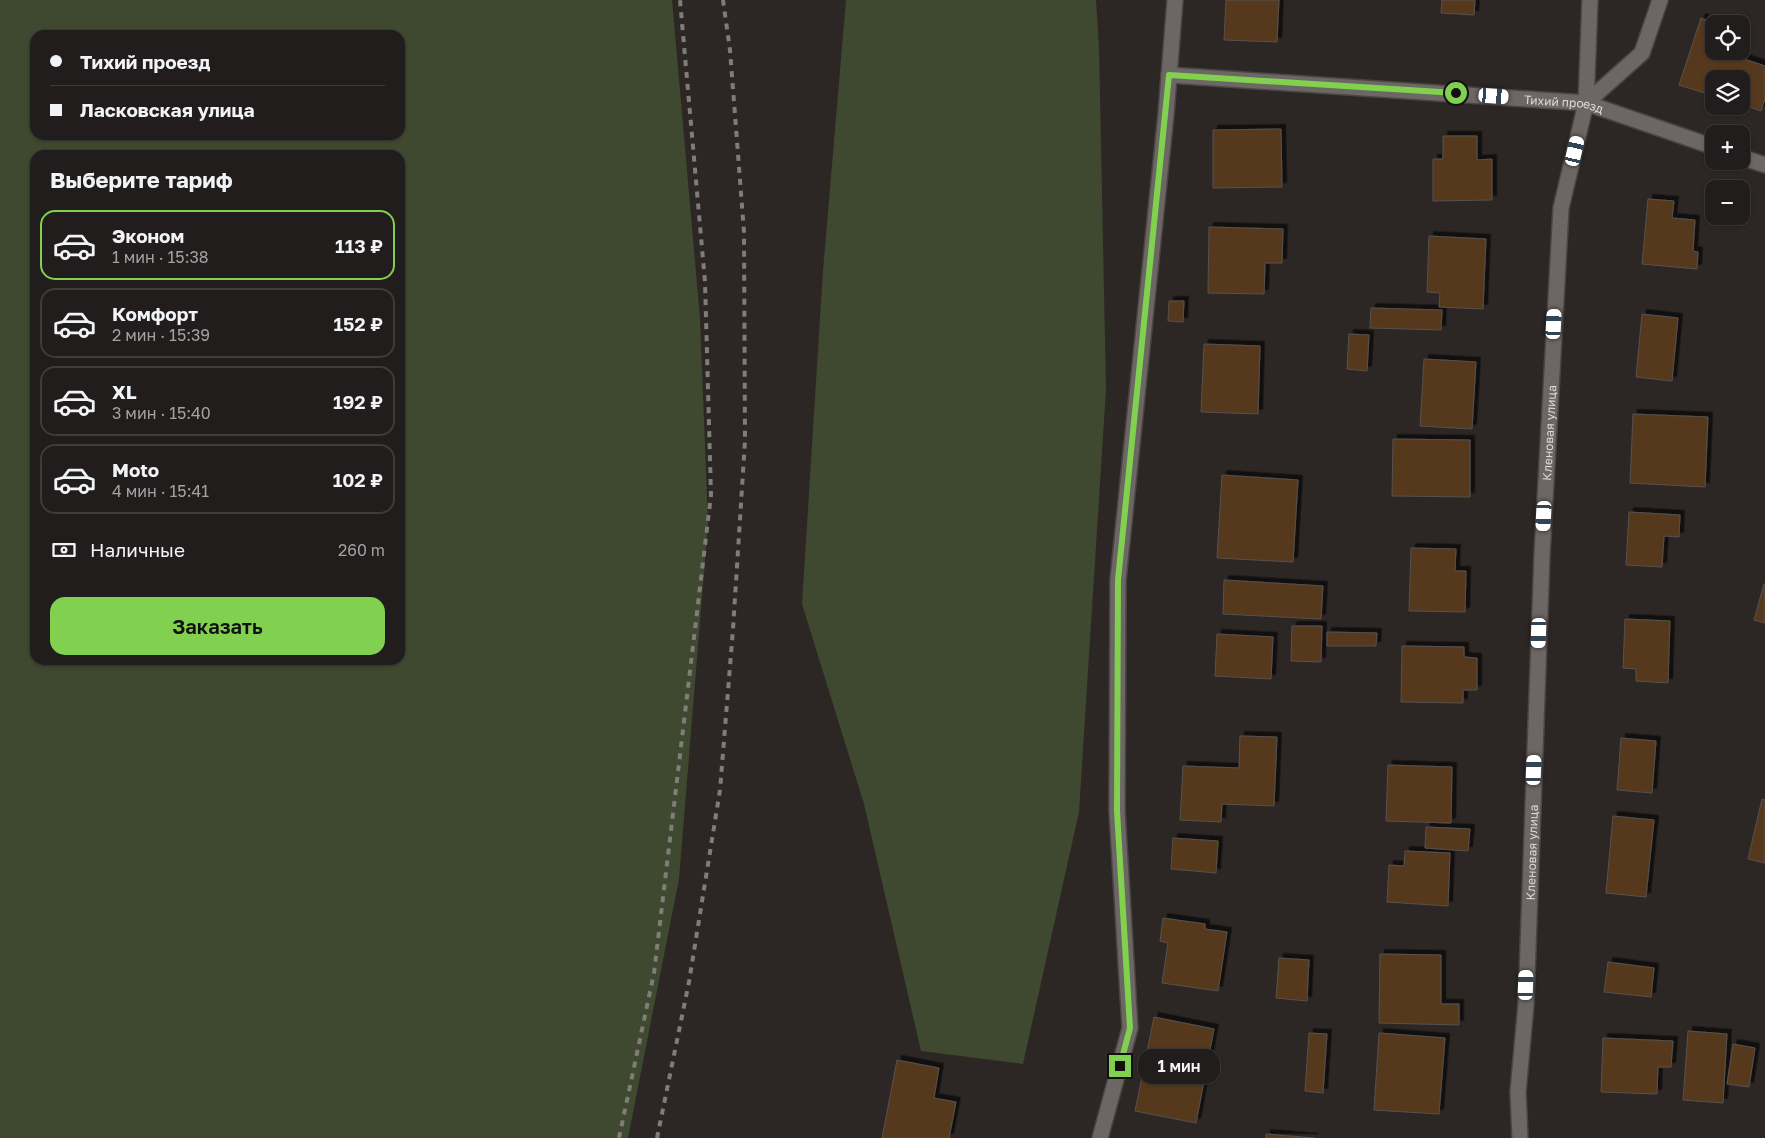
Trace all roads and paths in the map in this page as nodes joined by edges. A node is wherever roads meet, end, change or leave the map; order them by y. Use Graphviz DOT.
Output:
graph roads {
  1 [pos="1175,0"];
  2 [pos="1590,0"];
  3 [pos="1660,0"];
  4 [pos="1169,75"];
  5 [pos="1586,103"];
  6 [pos="1705,145"];
  7 [pos="1750,160"];
  8 [pos="1765,165"];
  9 [pos="1100,1138"];
  10 [pos="1520,1138"];
  1 -- 4 [label="street"];
  2 -- 5 [label="street, Кленовая улица"];
  3 -- 5 [label="street"];
  4 -- 5 [label="street, Тихий проезд"];
  4 -- 9 [label="street"];
  5 -- 6 [label="street, Тихий проезд"];
  5 -- 10 [label="street, Кленовая улица"];
  7 -- 8 [label="street"];
}
